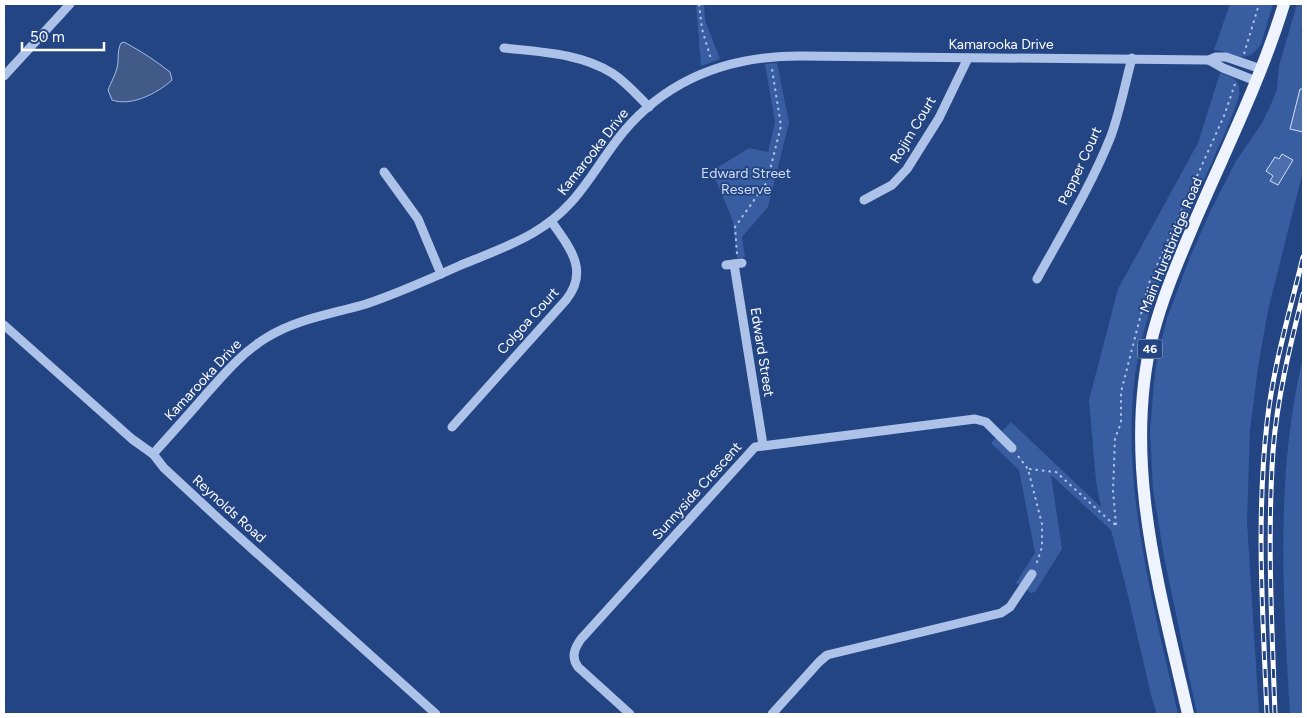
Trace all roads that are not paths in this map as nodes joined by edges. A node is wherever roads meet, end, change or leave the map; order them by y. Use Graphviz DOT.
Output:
graph roads {
  1 [pos="70,4"];
  2 [pos="1284,4"];
  3 [pos="504,48"];
  4 [pos="968,58"];
  5 [pos="1132,58"];
  6 [pos="1209,60"];
  7 [pos="1261,68"];
  8 [pos="4,76"];
  9 [pos="1256,81"];
  10 [pos="649,106"];
  11 [pos="384,172"];
  12 [pos="864,200"];
  13 [pos="551,221"];
  14 [pos="735,264"];
  15 [pos="441,274"];
  16 [pos="1037,279"];
  17 [pos="4,325"];
  18 [pos="452,427"];
  19 [pos="763,445"];
  20 [pos="1012,448"];
  21 [pos="153,454"];
  22 [pos="1032,574"];
  23 [pos="436,714"];
  24 [pos="630,714"];
  25 [pos="772,714"];
  26 [pos="1188,714"];
  1 -- 8 [label="street"];
  2 -- 7 [label="main road, Main Hurstbridge Road / 46"];
  3 -- 10 [label="street"];
  4 -- 5 [label="street, Kamarooka Drive"];
  4 -- 10 [label="street, Kamarooka Drive"];
  4 -- 12 [label="street, Rojim Court"];
  5 -- 6 [label="street, Kamarooka Drive"];
  5 -- 16 [label="street, Pepper Court"];
  6 -- 7 [label="street, Kamarooka Drive"];
  6 -- 9 [label="street, Kamarooka Drive"];
  7 -- 9 [label="main road, Main Hurstbridge Road / 46"];
  9 -- 26 [label="main road, Main Hurstbridge Road / 46"];
  10 -- 13 [label="street, Kamarooka Drive"];
  11 -- 15 [label="street"];
  13 -- 15 [label="street, Kamarooka Drive"];
  13 -- 18 [label="street, Colgoa Court"];
  14 -- 19 [label="street, Edward Street"];
  15 -- 21 [label="street, Kamarooka Drive"];
  17 -- 21 [label="street, Reynolds Road"];
  19 -- 20 [label="street, Sunnyside Crescent"];
  19 -- 24 [label="street, Sunnyside Crescent"];
  21 -- 23 [label="street, Reynolds Road"];
  22 -- 25 [label="street"];
}
